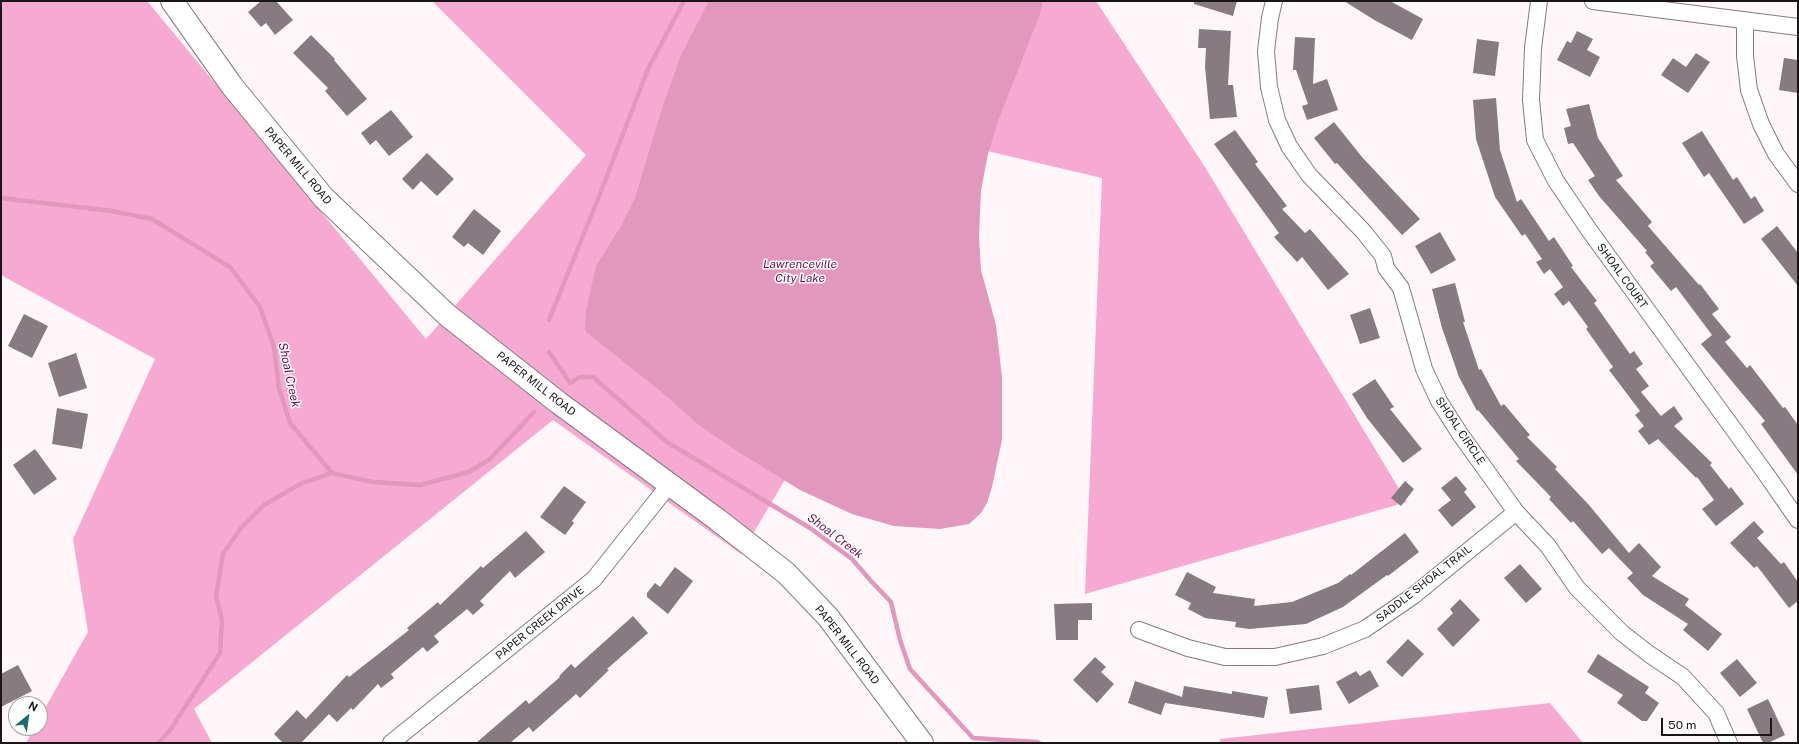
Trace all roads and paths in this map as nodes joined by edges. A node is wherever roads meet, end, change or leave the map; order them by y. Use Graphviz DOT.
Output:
graph roads {
  1 [pos="172,1"];
  2 [pos="1274,1"];
  3 [pos="1539,1"];
  4 [pos="1593,1"];
  5 [pos="1745,20"];
  6 [pos="1798,27"];
  7 [pos="1798,184"];
  8 [pos="669,485"];
  9 [pos="1516,512"];
  10 [pos="1798,520"];
  11 [pos="1139,630"];
  12 [pos="391,743"];
  13 [pos="922,743"];
  14 [pos="1729,743"];
  1 -- 8 [label="street, PAPER MILL ROAD"];
  2 -- 9 [label="street, SHOAL CIRCLE"];
  3 -- 10 [label="street, SHOAL COURT"];
  4 -- 5 [label="street"];
  5 -- 6 [label="street"];
  5 -- 7 [label="street"];
  8 -- 12 [label="street, PAPER CREEK DRIVE"];
  8 -- 13 [label="street, PAPER MILL ROAD"];
  9 -- 11 [label="street, SADDLE SHOAL TRAIL"];
  9 -- 14 [label="street, SHOAL CIRCLE"];
}
